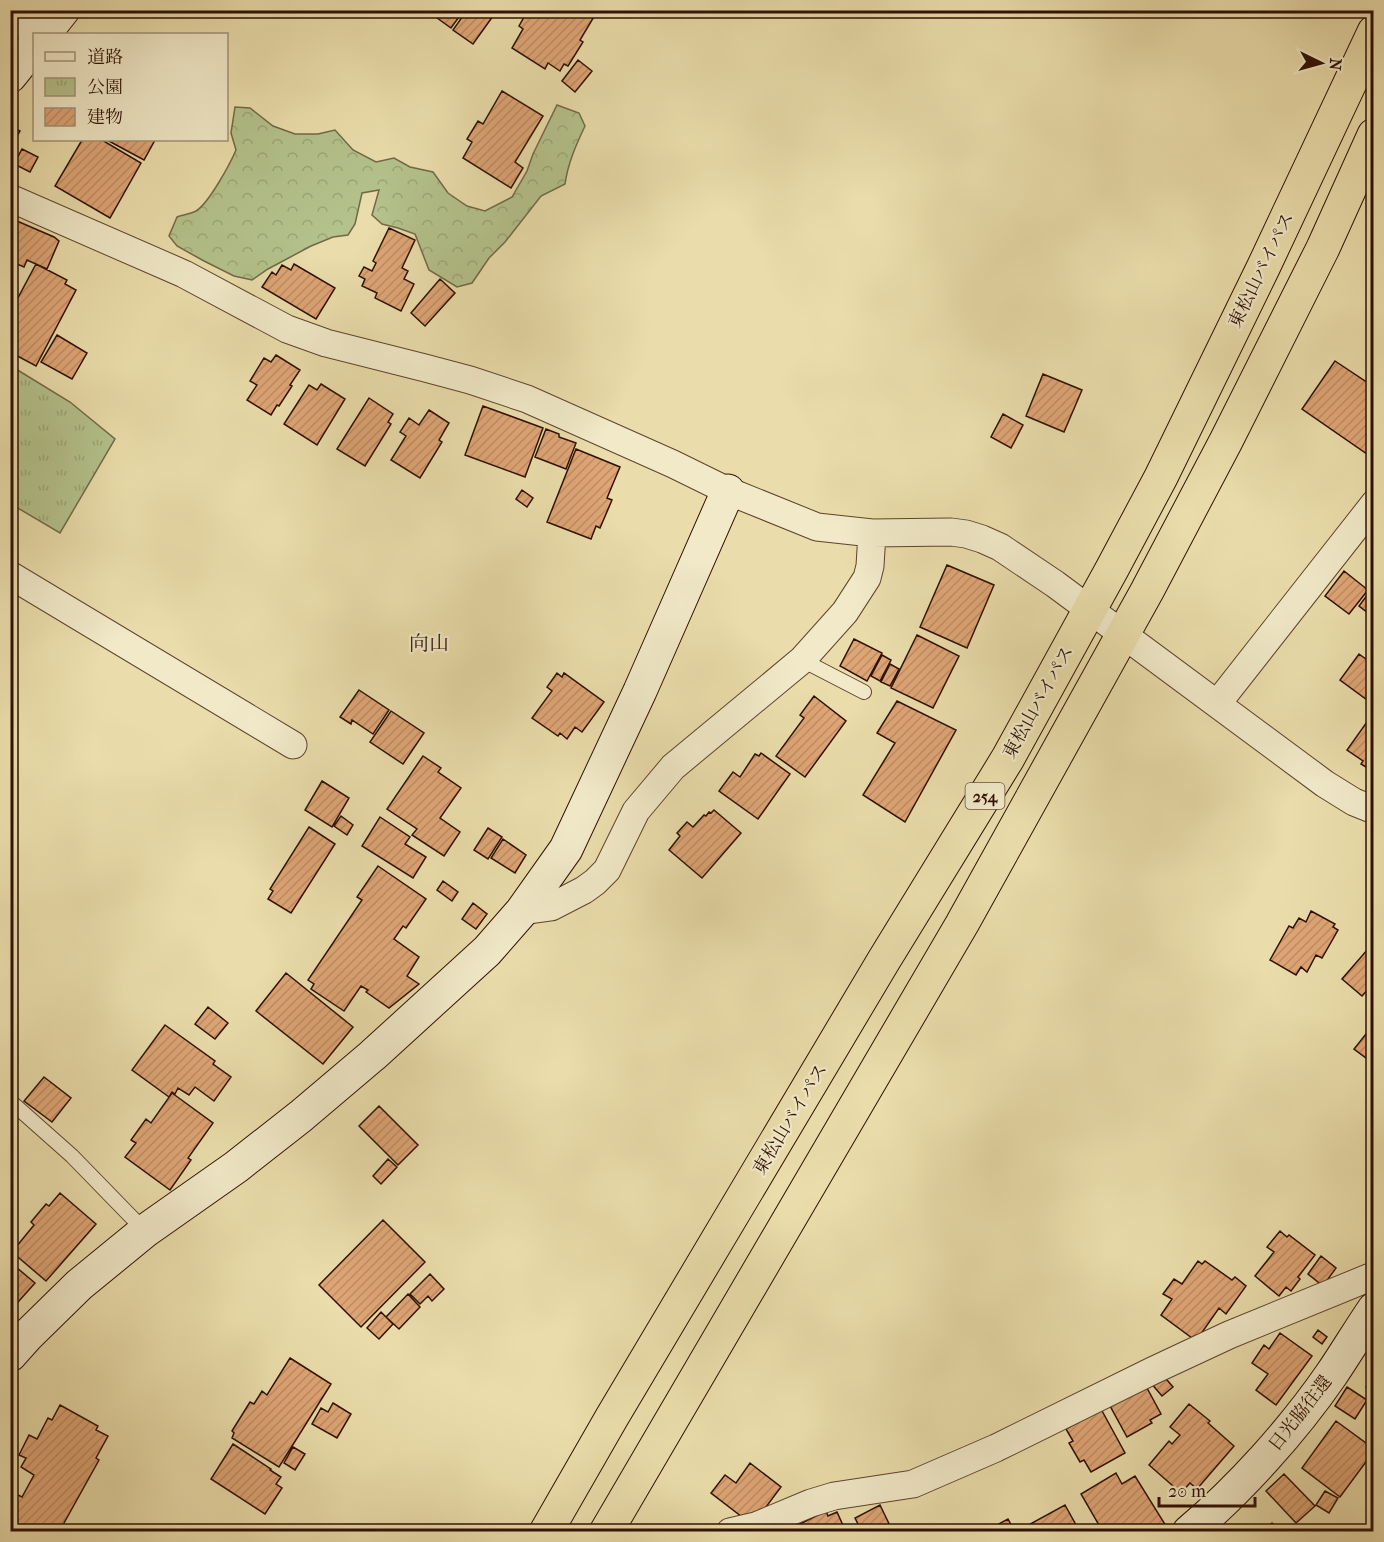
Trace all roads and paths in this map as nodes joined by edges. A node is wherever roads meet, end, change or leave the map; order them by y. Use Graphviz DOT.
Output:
graph roads {
  1 [pos="63,10"];
  2 [pos="10,17"];
  3 [pos="1374,32"];
  4 [pos="35,33"];
  5 [pos="45,33"];
  6 [pos="33,47"];
  7 [pos="10,76"];
  8 [pos="1374,135"];
  9 [pos="10,198"];
  10 [pos="728,491"];
  11 [pos="1374,504"];
  12 [pos="872,533"];
  13 [pos="10,575"];
  14 [pos="1089,608"];
  15 [pos="1123,634"];
  16 [pos="802,660"];
  17 [pos="864,692"];
  18 [pos="1217,704"];
  19 [pos="292,745"];
  20 [pos="1374,810"];
  21 [pos="522,911"];
  22 [pos="10,1101"];
  23 [pos="145,1231"];
  24 [pos="1374,1283"];
  25 [pos="1374,1309"];
  26 [pos="10,1355"];
  27 [pos="546,1532"];
  28 [pos="606,1532"];
  29 [pos="730,1532"];
  30 [pos="1189,1532"];
  1 -- 5 [label="street"];
  2 -- 4 [label="street"];
  3 -- 14 [label="highway, 東松山バイパス / 254"];
  6 -- 7 [label="street"];
  8 -- 15 [label="highway, 254"];
  9 -- 10 [label="street"];
  10 -- 12 [label="street"];
  10 -- 21 [label="street"];
  11 -- 18 [label="street"];
  12 -- 14 [label="street"];
  12 -- 16 [label="street"];
  13 -- 19 [label="street"];
  14 -- 15 [label="street"];
  14 -- 27 [label="highway, 東松山バイパス / 254"];
  15 -- 18 [label="street"];
  15 -- 28 [label="highway, 254"];
  16 -- 17 [label="lane"];
  16 -- 21 [label="street"];
  18 -- 20 [label="street"];
  21 -- 23 [label="street"];
  22 -- 23 [label="lane"];
  23 -- 26 [label="street"];
  24 -- 29 [label="street"];
  25 -- 30 [label="street, 日光脇往還"];
}
